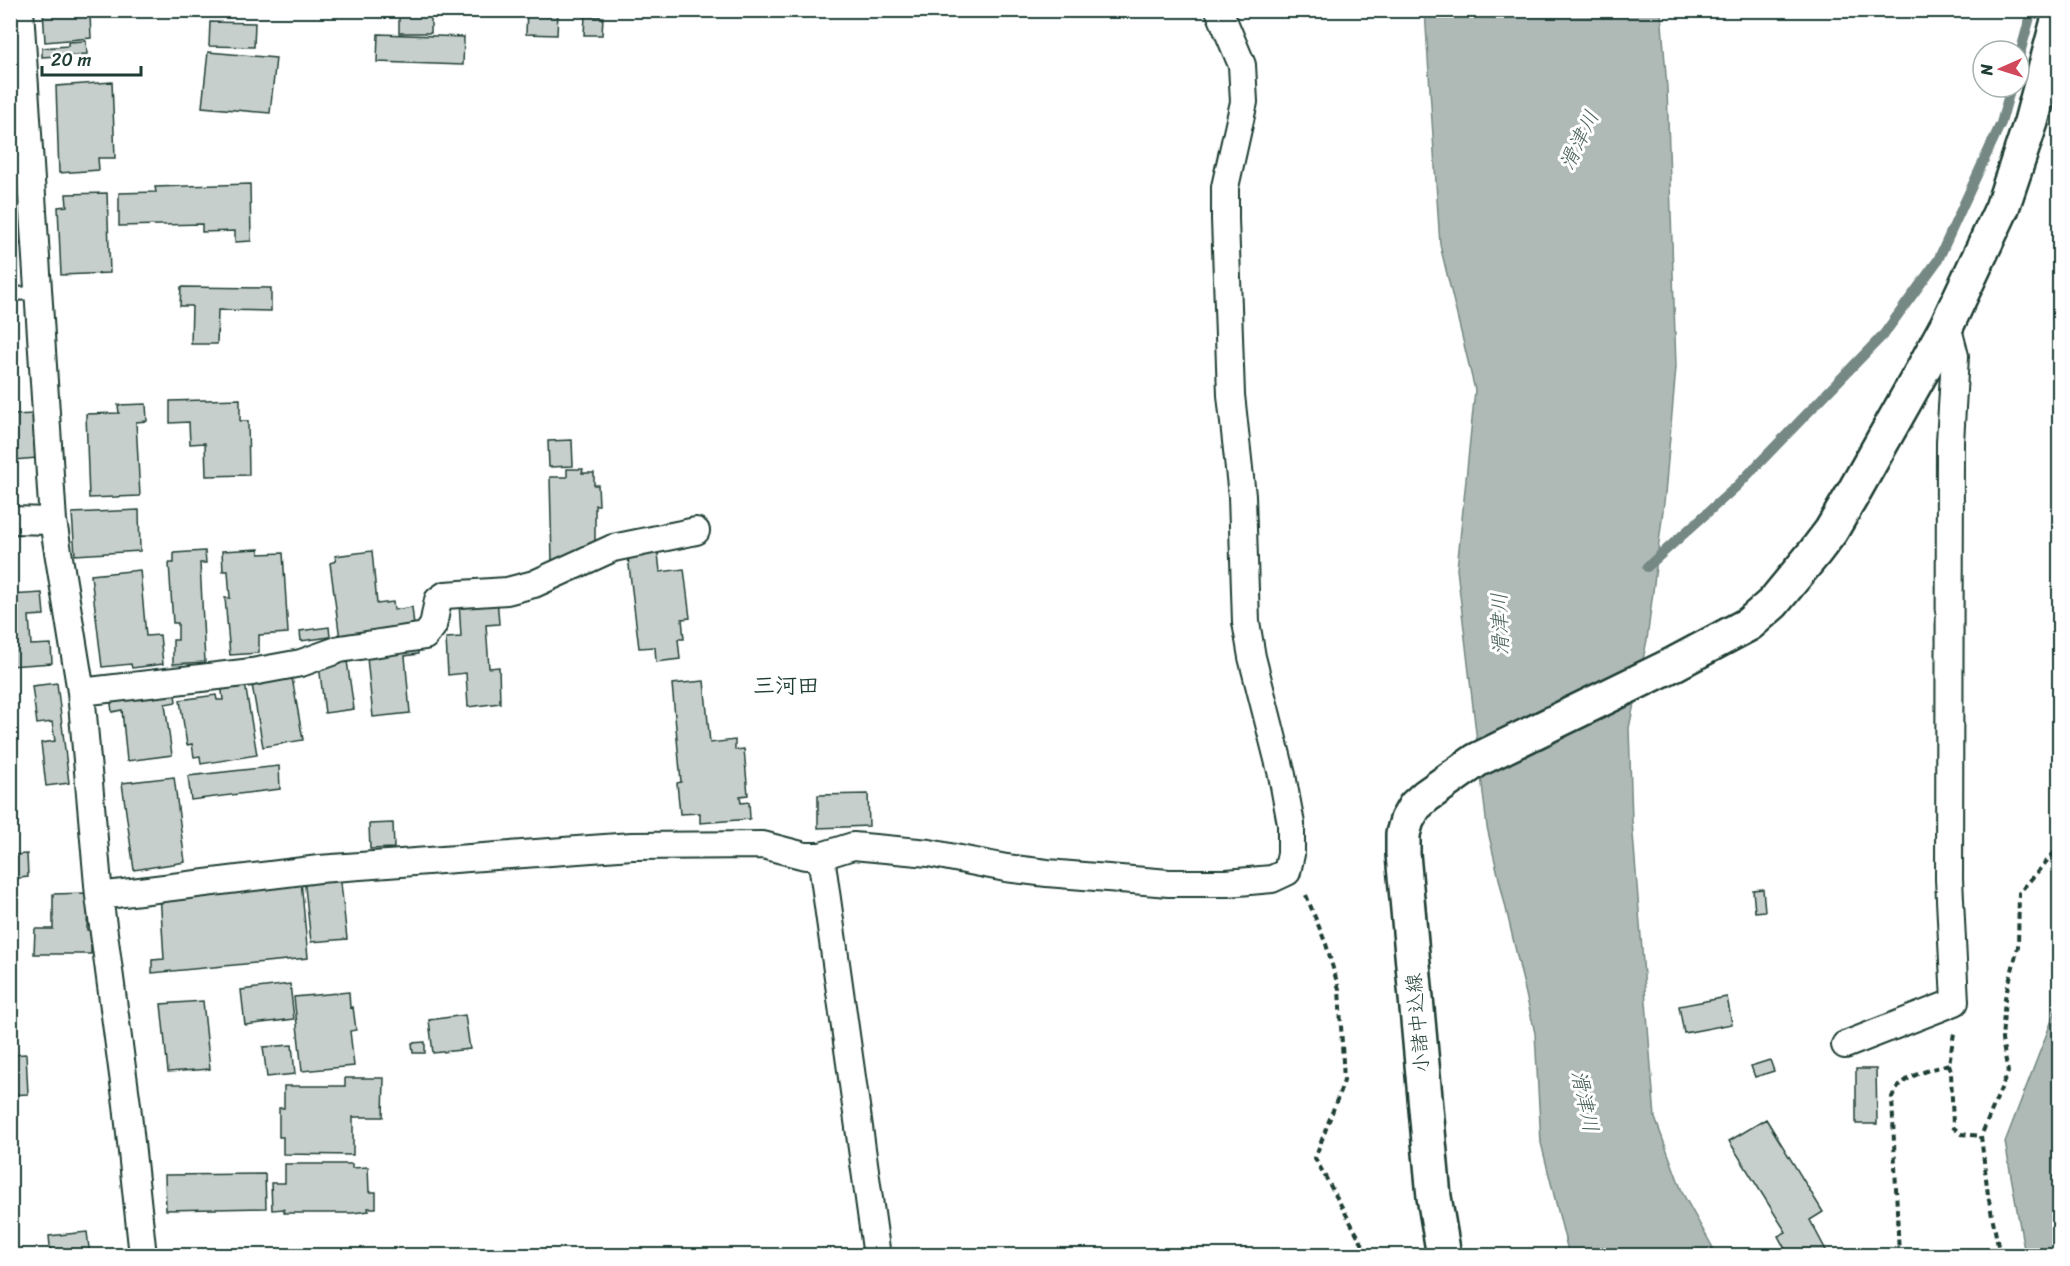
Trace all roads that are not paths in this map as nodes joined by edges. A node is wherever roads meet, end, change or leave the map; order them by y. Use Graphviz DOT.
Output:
graph roads {
  1 [pos="20,10"];
  2 [pos="1219,10"];
  3 [pos="2060,14"];
  4 [pos="38,293"];
  5 [pos="10,294"];
  6 [pos="1947,325"];
  7 [pos="10,520"];
  8 [pos="53,521"];
  9 [pos="696,531"];
  10 [pos="81,692"];
  11 [pos="821,856"];
  12 [pos="99,896"];
  13 [pos="1845,1045"];
  14 [pos="143,1256"];
  15 [pos="877,1256"];
  16 [pos="1444,1256"];
  1 -- 4 [label="street"];
  2 -- 11 [label="street"];
  3 -- 6 [label="main road, 小諸中込線"];
  4 -- 5 [label="lane"];
  4 -- 8 [label="street"];
  6 -- 13 [label="street"];
  6 -- 16 [label="main road, 小諸中込線"];
  7 -- 8 [label="street"];
  8 -- 10 [label="street"];
  9 -- 10 [label="street"];
  10 -- 12 [label="street"];
  11 -- 12 [label="street"];
  11 -- 15 [label="street"];
  12 -- 14 [label="street"];
}
